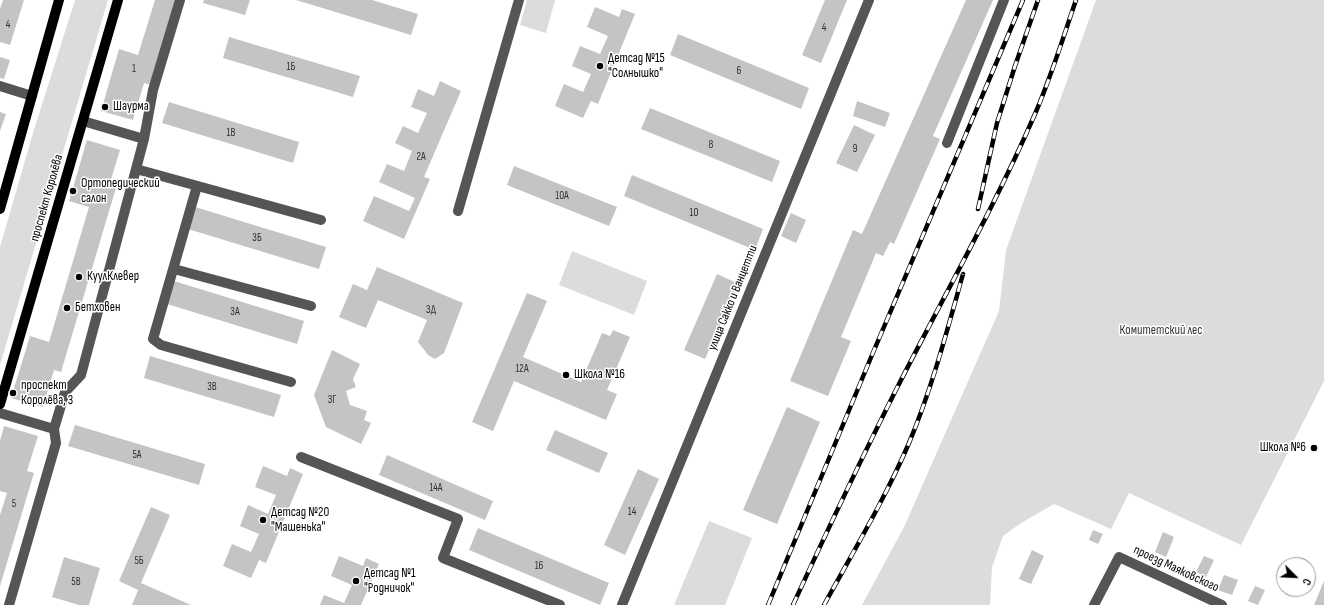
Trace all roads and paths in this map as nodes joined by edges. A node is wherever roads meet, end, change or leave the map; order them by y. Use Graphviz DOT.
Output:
graph roads {
  1 [pos="59,0"];
  2 [pos="118,0"];
  3 [pos="180,0"];
  4 [pos="519,0"];
  5 [pos="869,0"];
  6 [pos="1004,0"];
  7 [pos="0,86"];
  8 [pos="32,96"];
  9 [pos="83,121"];
  10 [pos="144,139"];
  11 [pos="947,143"];
  12 [pos="136,169"];
  13 [pos="197,186"];
  14 [pos="0,209"];
  15 [pos="458,211"];
  16 [pos="321,220"];
  17 [pos="174,269"];
  18 [pos="311,306"];
  19 [pos="291,382"];
  20 [pos="0,404"];
  21 [pos="0,412"];
  22 [pos="54,429"];
  23 [pos="301,457"];
  24 [pos="10,605"];
  25 [pos="560,605"];
  26 [pos="622,605"];
  27 [pos="1094,605"];
  28 [pos="1222,605"];
  1 -- 8 [label="main road"];
  2 -- 9 [label="main road, проспект Королёва"];
  3 -- 10 [label="street"];
  4 -- 15 [label="street"];
  5 -- 26 [label="street, улица Сакко и Ванцетти"];
  6 -- 11 [label="street"];
  7 -- 8 [label="street"];
  8 -- 14 [label="main road"];
  9 -- 10 [label="street"];
  9 -- 20 [label="main road, проспект Королёва"];
  10 -- 12 [label="street"];
  12 -- 13 [label="street"];
  12 -- 22 [label="street"];
  13 -- 16 [label="street"];
  13 -- 17 [label="street"];
  17 -- 18 [label="street"];
  17 -- 19 [label="street"];
  21 -- 22 [label="street"];
  22 -- 24 [label="street"];
  23 -- 25 [label="street"];
  27 -- 28 [label="street, проезд Маяковского"];
}
